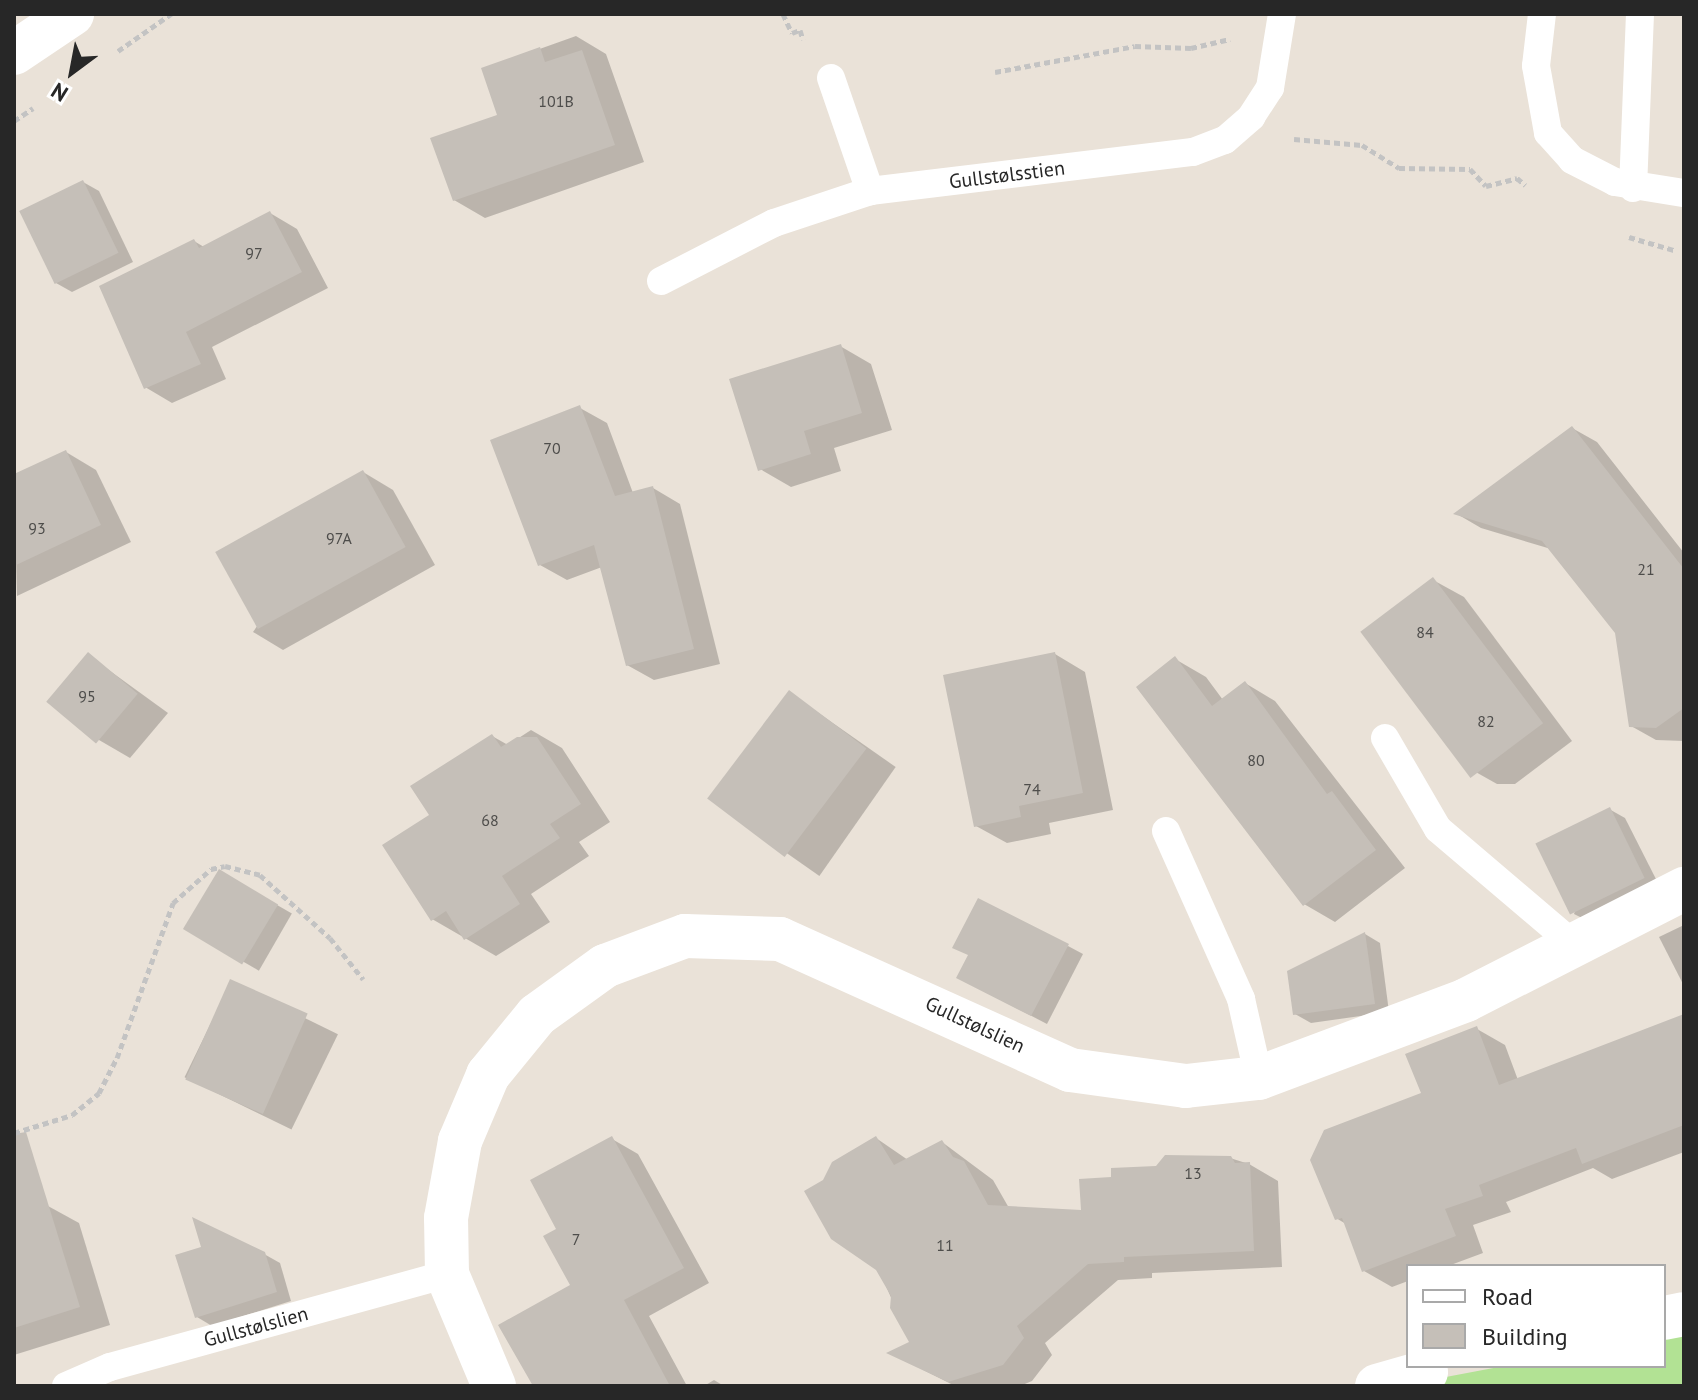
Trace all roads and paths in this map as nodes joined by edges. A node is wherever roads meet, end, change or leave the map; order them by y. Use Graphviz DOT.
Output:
graph roads {
  1 [pos="72,14"];
  2 [pos="783,14"];
  3 [pos="1542,14"];
  4 [pos="1640,14"];
  5 [pos="1281,20"];
  6 [pos="788,25"];
  7 [pos="14,53"];
  8 [pos="995,72"];
  9 [pos="831,78"];
  10 [pos="1251,117"];
  11 [pos="1489,186"];
  12 [pos="1633,188"];
  13 [pos="870,191"];
  14 [pos="1684,193"];
  15 [pos="1637,240"];
  16 [pos="1674,250"];
  17 [pos="661,281"];
  18 [pos="1385,738"];
  19 [pos="1166,831"];
  20 [pos="1684,889"];
  21 [pos="1571,942"];
  22 [pos="363,979"];
  23 [pos="1259,1078"];
  24 [pos="14,1133"];
  25 [pos="447,1274"];
  26 [pos="1436,1375"];
  27 [pos="66,1386"];
  28 [pos="494,1386"];
  29 [pos="1377,1386"];
  1 -- 7 [label="street"];
  2 -- 6 [label="path"];
  3 -- 12 [label="lane"];
  4 -- 12 [label="lane"];
  5 -- 8 [label="path"];
  5 -- 10 [label="lane, Gullstølsstien"];
  9 -- 13 [label="lane"];
  10 -- 11 [label="path"];
  10 -- 13 [label="lane, Gullstølsstien"];
  12 -- 14 [label="lane"];
  13 -- 17 [label="lane, Gullstølsstien"];
  15 -- 16 [label="path"];
  18 -- 21 [label="lane"];
  19 -- 23 [label="lane"];
  20 -- 21 [label="street, Gullstølslien"];
  21 -- 23 [label="street, Gullstølslien"];
  22 -- 24 [label="path"];
  23 -- 25 [label="street, Gullstølslien"];
  25 -- 27 [label="lane, Gullstølslien"];
  25 -- 28 [label="street, Gullstølslien"];
  26 -- 29 [label="street"];
}
